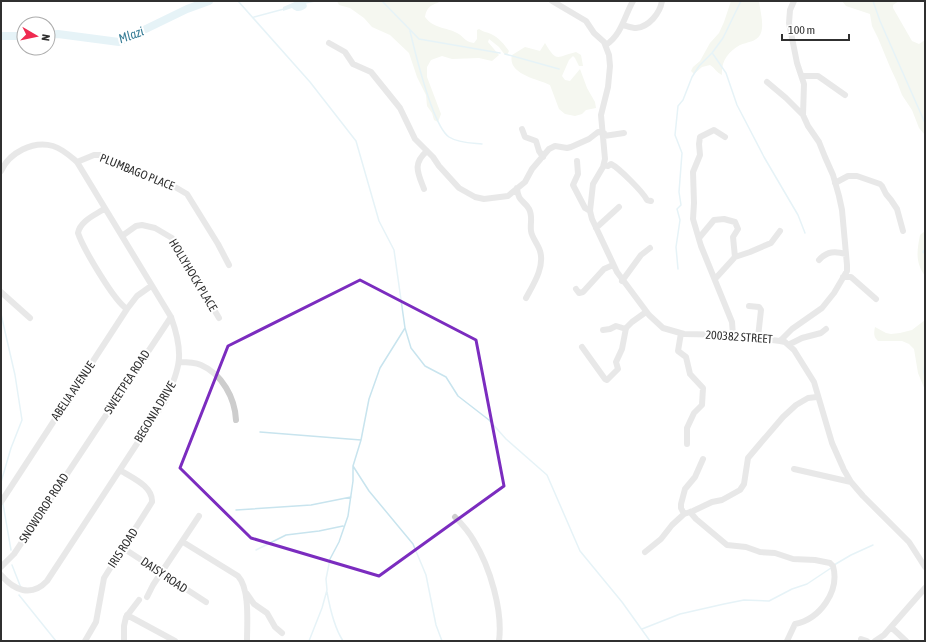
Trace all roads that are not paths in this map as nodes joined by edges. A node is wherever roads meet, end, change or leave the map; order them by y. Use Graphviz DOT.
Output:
graph roads {
  1 [pos="552,1"];
  2 [pos="633,1"];
  3 [pos="662,1"];
  4 [pos="794,1"];
  5 [pos="623,25"];
  6 [pos="329,43"];
  7 [pos="606,45"];
  8 [pos="802,76"];
  9 [pos="767,82"];
  10 [pos="845,95"];
  11 [pos="803,116"];
  12 [pos="522,129"];
  13 [pos="624,133"];
  14 [pos="604,134"];
  15 [pos="725,136"];
  16 [pos="427,151"];
  17 [pos="543,157"];
  18 [pos="577,161"];
  19 [pos="77,162"];
  20 [pos="3,163"];
  21 [pos="604,165"];
  22 [pos="1,171"];
  23 [pos="836,183"];
  24 [pos="518,188"];
  25 [pos="424,189"];
  26 [pos="651,201"];
  27 [pos="618,208"];
  28 [pos="104,209"];
  29 [pos="590,211"];
  30 [pos="596,228"];
  31 [pos="780,231"];
  32 [pos="903,231"];
  33 [pos="122,236"];
  34 [pos="699,238"];
  35 [pos="650,248"];
  36 [pos="846,254"];
  37 [pos="735,257"];
  38 [pos="819,260"];
  39 [pos="229,265"];
  40 [pos="613,265"];
  41 [pos="844,277"];
  42 [pos="715,279"];
  43 [pos="622,280"];
  44 [pos="151,286"];
  45 [pos="576,289"];
  46 [pos="1,292"];
  47 [pos="526,298"];
  48 [pos="876,299"];
  49 [pos="749,306"];
  50 [pos="127,309"];
  51 [pos="646,312"];
  52 [pos="171,317"];
  53 [pos="30,318"];
  54 [pos="219,318"];
  55 [pos="626,329"];
  56 [pos="826,329"];
  57 [pos="604,330"];
  58 [pos="791,330"];
  59 [pos="681,333"];
  60 [pos="733,335"];
  61 [pos="758,337"];
  62 [pos="780,341"];
  63 [pos="789,345"];
  64 [pos="582,347"];
  65 [pos="179,362"];
  66 [pos="817,397"];
  67 [pos="236,420"];
  68 [pos="687,444"];
  69 [pos="84,448"];
  70 [pos="703,459"];
  71 [pos="794,469"];
  72 [pos="120,470"];
  73 [pos="851,482"];
  74 [pos="1,502"];
  75 [pos="687,513"];
  76 [pos="199,516"];
  77 [pos="455,517"];
  78 [pos="183,542"];
  79 [pos="123,548"];
  80 [pos="645,552"];
  81 [pos="1,566"];
  82 [pos="925,567"];
  83 [pos="162,573"];
  84 [pos="1,575"];
  85 [pos="925,588"];
  86 [pos="245,591"];
  87 [pos="147,598"];
  88 [pos="139,600"];
  89 [pos="206,602"];
  90 [pos="127,615"];
  91 [pos="891,627"];
  92 [pos="282,633"];
  93 [pos="85,641"];
  94 [pos="124,641"];
  95 [pos="175,641"];
  96 [pos="247,641"];
  97 [pos="500,641"];
  98 [pos="787,641"];
  99 [pos="875,641"];
  100 [pos="906,641"];
  1 -- 7 [label="street"];
  2 -- 5 [label="street"];
  3 -- 5 [label="street"];
  4 -- 8 [label="street"];
  5 -- 7 [label="street"];
  6 -- 16 [label="street"];
  7 -- 14 [label="street"];
  8 -- 10 [label="street"];
  8 -- 11 [label="street"];
  9 -- 11 [label="street"];
  11 -- 23 [label="street"];
  12 -- 17 [label="street"];
  13 -- 14 [label="street"];
  14 -- 17 [label="street"];
  14 -- 21 [label="street"];
  15 -- 34 [label="street"];
  16 -- 24 [label="street"];
  16 -- 25 [label="street"];
  17 -- 24 [label="street"];
  18 -- 29 [label="street"];
  19 -- 20 [label="street, BEGONIA DRIVE"];
  19 -- 28 [label="street, BEGONIA DRIVE"];
  19 -- 39 [label="street, PLUMBAGO PLACE"];
  20 -- 22 [label="street, BEGONIA DRIVE"];
  21 -- 26 [label="street"];
  21 -- 29 [label="street, 200382 STREET"];
  23 -- 32 [label="street"];
  23 -- 36 [label="street"];
  24 -- 47 [label="street"];
  27 -- 30 [label="street"];
  28 -- 33 [label="street, BEGONIA DRIVE"];
  28 -- 50 [label="street"];
  29 -- 30 [label="street, 200382 STREET"];
  30 -- 40 [label="street, 200382 STREET"];
  31 -- 37 [label="street"];
  33 -- 44 [label="street, BEGONIA DRIVE"];
  33 -- 54 [label="street, HOLLYHOCK PLACE"];
  34 -- 37 [label="street"];
  34 -- 42 [label="street"];
  35 -- 43 [label="street"];
  36 -- 38 [label="street"];
  36 -- 41 [label="street"];
  37 -- 42 [label="street"];
  40 -- 43 [label="street, 200382 STREET"];
  40 -- 45 [label="street"];
  41 -- 48 [label="street"];
  41 -- 58 [label="street"];
  42 -- 60 [label="street"];
  43 -- 51 [label="street, 200382 STREET"];
  44 -- 50 [label="street, ABELIA AVENUE"];
  44 -- 52 [label="street, BEGONIA DRIVE"];
  46 -- 53 [label="street"];
  49 -- 61 [label="street"];
  50 -- 74 [label="street, ABELIA AVENUE"];
  51 -- 55 [label="street"];
  51 -- 59 [label="street, 200382 STREET"];
  52 -- 65 [label="street, BEGONIA DRIVE"];
  52 -- 69 [label="street, SWEETPEA ROAD"];
  55 -- 57 [label="street"];
  55 -- 64 [label="street"];
  56 -- 63 [label="street"];
  58 -- 62 [label="street"];
  58 -- 63 [label="street"];
  59 -- 60 [label="street, 200382 STREET"];
  59 -- 68 [label="street"];
  60 -- 61 [label="street, 200382 STREET"];
  61 -- 62 [label="street, 200382 STREET"];
  62 -- 63 [label="street, 200382 STREET"];
  63 -- 66 [label="street, 200382 STREET"];
  65 -- 67 [label="street"];
  65 -- 72 [label="street, BEGONIA DRIVE"];
  66 -- 73 [label="street, 200382 STREET"];
  66 -- 75 [label="street"];
  69 -- 81 [label="street, SNOWDROP ROAD"];
  70 -- 75 [label="street"];
  71 -- 73 [label="street"];
  72 -- 79 [label="street, IRIS ROAD"];
  72 -- 84 [label="street, BEGONIA DRIVE"];
  73 -- 82 [label="street, 200382 STREET"];
  75 -- 80 [label="street"];
  75 -- 98 [label="street"];
  76 -- 78 [label="street"];
  77 -- 97 [label="street"];
  78 -- 83 [label="street"];
  78 -- 86 [label="street"];
  79 -- 83 [label="street, DAISY ROAD"];
  79 -- 93 [label="street, IRIS ROAD"];
  83 -- 87 [label="street"];
  83 -- 89 [label="street, DAISY ROAD"];
  85 -- 91 [label="street"];
  86 -- 92 [label="street"];
  86 -- 96 [label="street"];
  88 -- 90 [label="street"];
  90 -- 94 [label="street"];
  90 -- 95 [label="street"];
  91 -- 99 [label="street"];
  91 -- 100 [label="street"];
}
